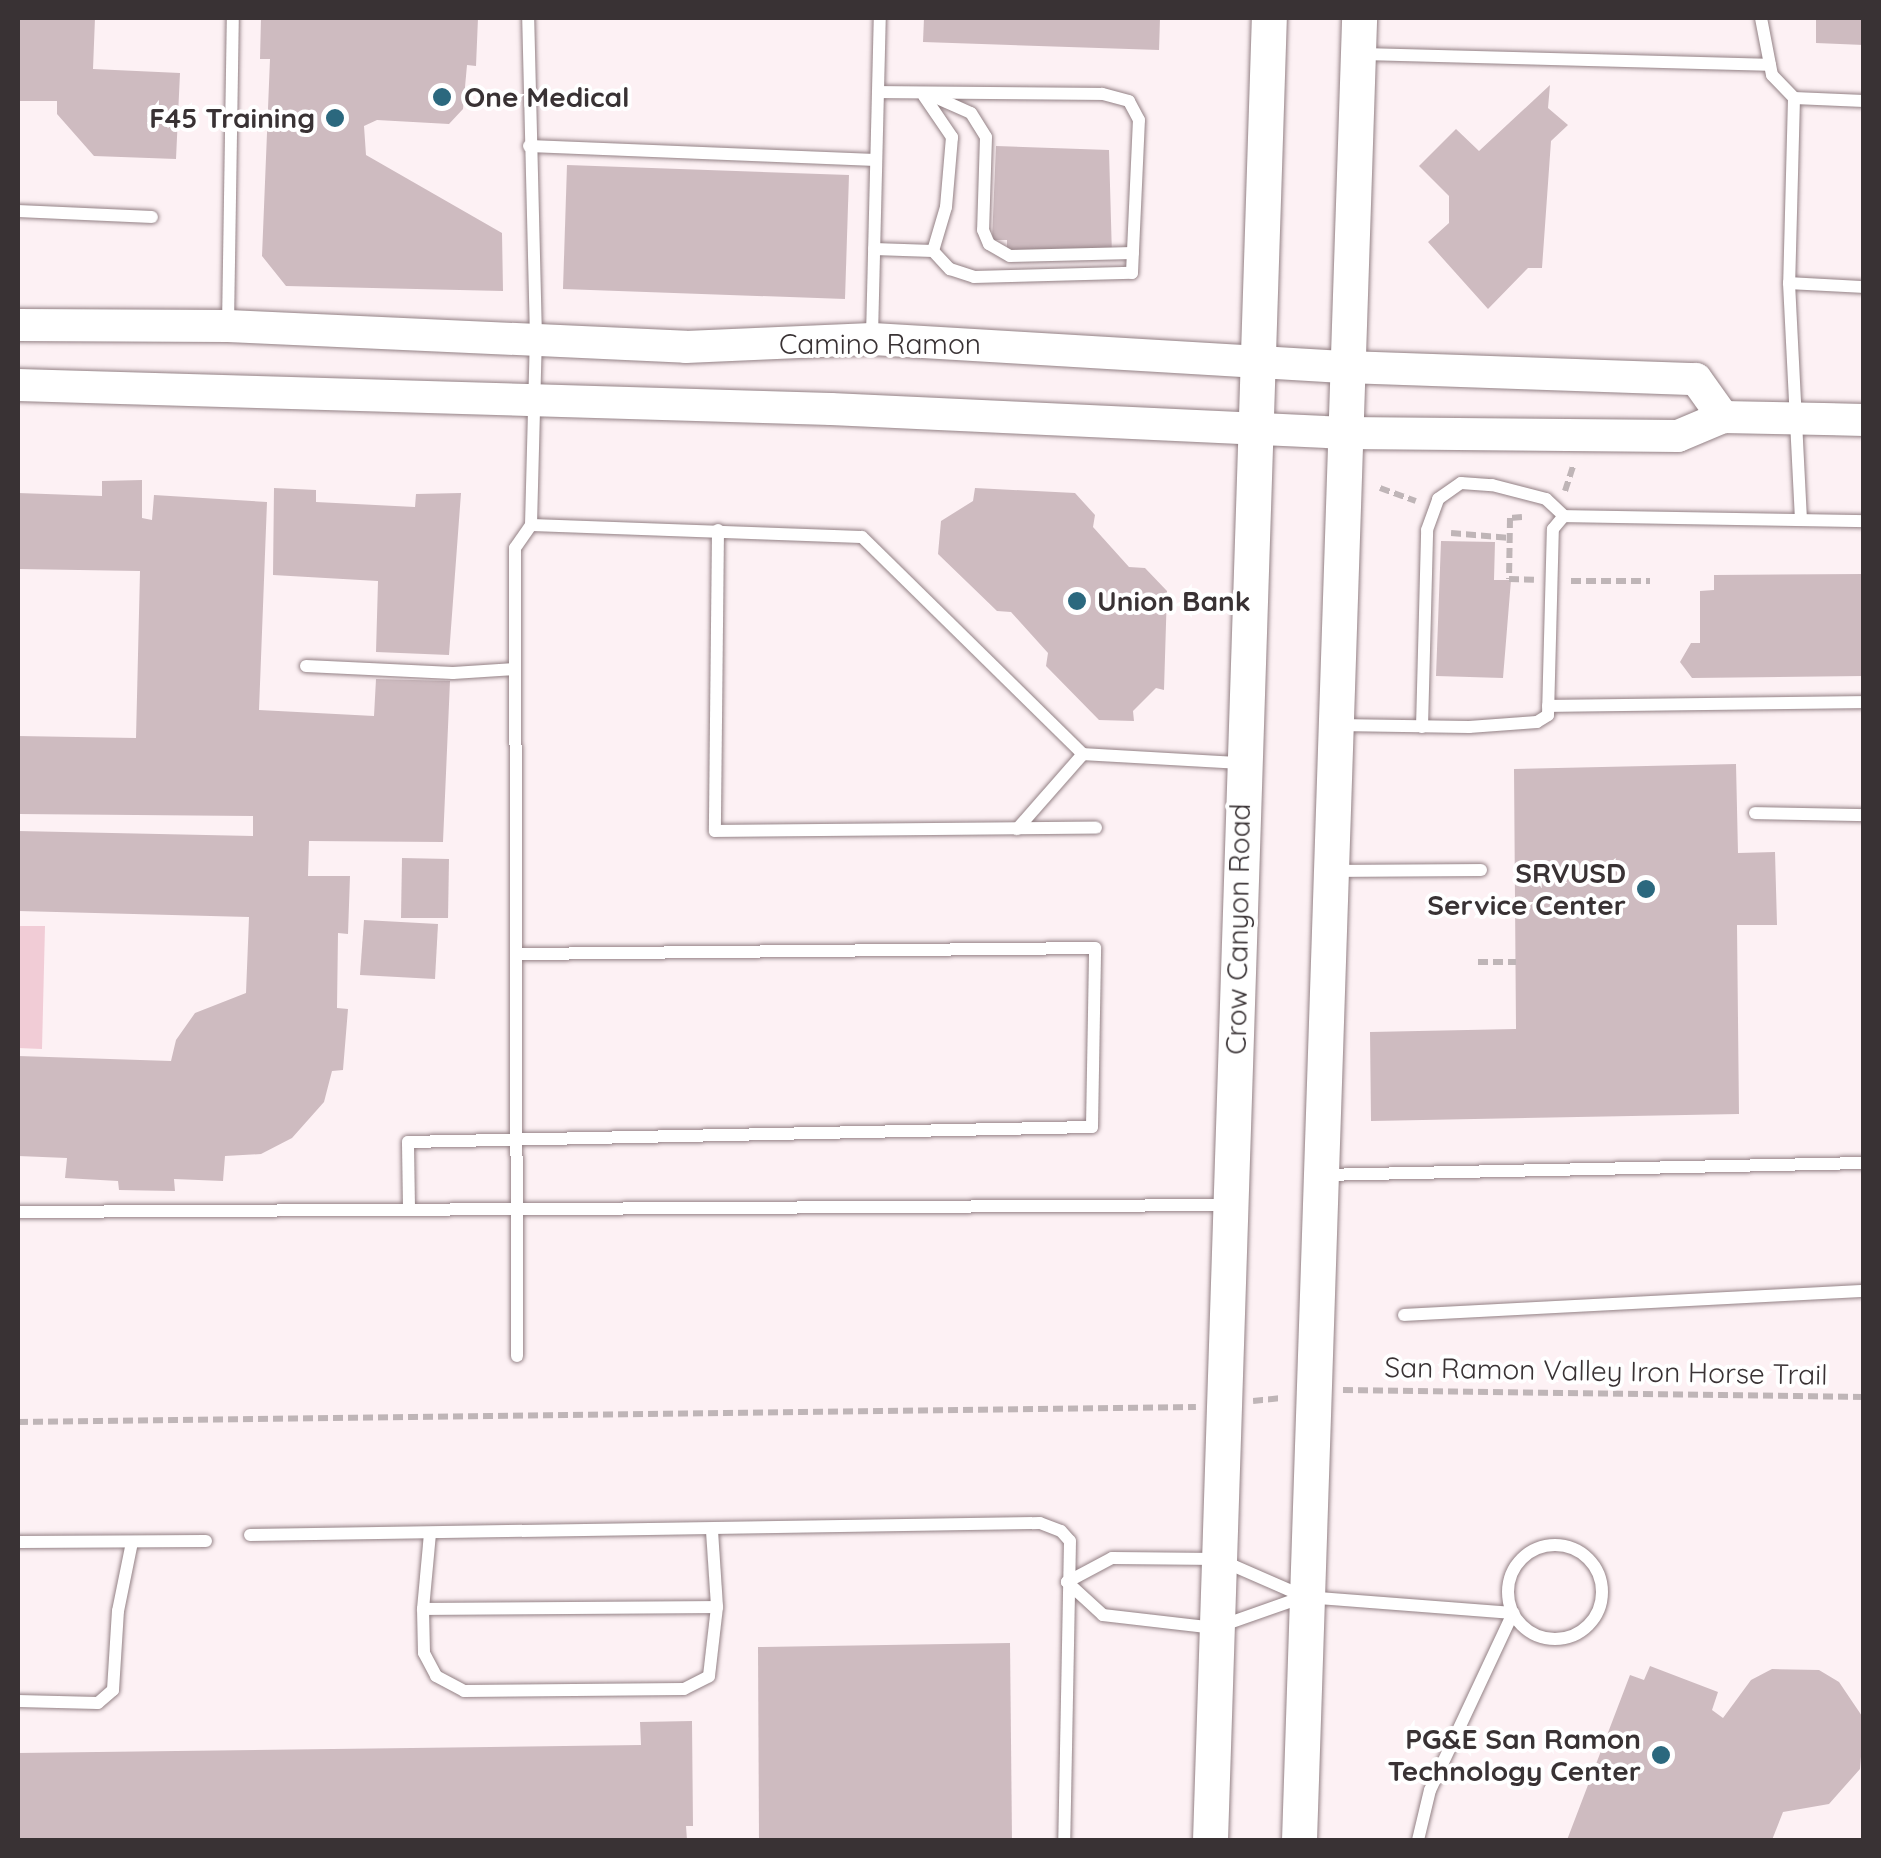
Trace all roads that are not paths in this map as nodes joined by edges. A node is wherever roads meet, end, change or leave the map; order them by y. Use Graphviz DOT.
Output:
graph roads {
  1 [pos="234,18"];
  2 [pos="528,18"];
  3 [pos="880,18"];
  4 [pos="1268,18"];
  5 [pos="1359,18"];
  6 [pos="1761,18"];
  7 [pos="1358,54"];
  8 [pos="1770,65"];
  9 [pos="878,92"];
  10 [pos="918,92"];
  11 [pos="1794,98"];
  12 [pos="1864,100"];
  13 [pos="529,146"];
  14 [pos="876,160"];
  15 [pos="18,211"];
  16 [pos="152,217"];
  17 [pos="874,249"];
  18 [pos="933,252"];
  19 [pos="1133,253"];
  20 [pos="1789,284"];
  21 [pos="1864,287"];
  22 [pos="18,325"];
  23 [pos="228,326"];
  24 [pos="536,338"];
  25 [pos="872,339"];
  26 [pos="1255,359"];
  27 [pos="1348,367"];
  28 [pos="18,385"];
  29 [pos="533,402"];
  30 [pos="1723,416"];
  31 [pos="1800,419"];
  32 [pos="1864,420"];
  33 [pos="1252,428"];
  34 [pos="1346,434"];
  35 [pos="1564,516"];
  36 [pos="1801,520"];
  37 [pos="1864,520"];
  38 [pos="531,525"];
  39 [pos="718,530"];
  40 [pos="306,666"];
  41 [pos="514,668"];
  42 [pos="1864,702"];
  43 [pos="1548,706"];
  44 [pos="1334,725"];
  45 [pos="1422,728"];
  46 [pos="1083,754"];
  47 [pos="1242,764"];
  48 [pos="1755,814"];
  49 [pos="1864,815"];
  50 [pos="1096,828"];
  51 [pos="1017,829"];
  52 [pos="1481,870"];
  53 [pos="1330,871"];
  54 [pos="519,954"];
  55 [pos="512,1143"];
  56 [pos="1864,1163"];
  57 [pos="1320,1176"];
  58 [pos="1230,1205"];
  59 [pos="512,1207"];
  60 [pos="410,1208"];
  61 [pos="18,1212"];
  62 [pos="1864,1291"];
  63 [pos="1404,1315"];
  64 [pos="517,1356"];
  65 [pos="712,1531"];
  66 [pos="430,1534"];
  67 [pos="250,1535"];
  68 [pos="206,1541"];
  69 [pos="18,1542"];
  70 [pos="132,1542"];
  71 [pos="1218,1558"];
  72 [pos="1068,1582"];
  73 [pos="1304,1597"];
  74 [pos="717,1608"];
  75 [pos="423,1609"];
  76 [pos="1513,1613"];
  77 [pos="1216,1628"];
  78 [pos="18,1701"];
  79 [pos="1064,1840"];
  80 [pos="1210,1840"];
  81 [pos="1300,1840"];
  82 [pos="1418,1840"];
  1 -- 23 [label="lane"];
  2 -- 13 [label="lane"];
  3 -- 9 [label="lane"];
  4 -- 26 [label="main road, Crow Canyon Road"];
  5 -- 7 [label="main road"];
  6 -- 8 [label="lane"];
  7 -- 8 [label="lane"];
  7 -- 27 [label="main road"];
  8 -- 11 [label="lane"];
  9 -- 10 [label="lane"];
  9 -- 14 [label="lane"];
  10 -- 18 [label="lane"];
  10 -- 19 [label="lane"];
  10 -- 19 [label="lane"];
  11 -- 12 [label="lane"];
  11 -- 20 [label="lane"];
  13 -- 14 [label="lane"];
  13 -- 24 [label="lane"];
  14 -- 17 [label="lane"];
  15 -- 16 [label="lane"];
  17 -- 18 [label="lane"];
  17 -- 25 [label="lane"];
  18 -- 19 [label="lane"];
  20 -- 21 [label="lane"];
  20 -- 31 [label="lane"];
  22 -- 23 [label="street, Camino Ramon"];
  23 -- 24 [label="street, Camino Ramon"];
  24 -- 25 [label="street, Camino Ramon"];
  24 -- 29 [label="lane"];
  25 -- 26 [label="street, Camino Ramon"];
  26 -- 27 [label="street, Camino Ramon"];
  26 -- 33 [label="main road, Crow Canyon Road"];
  27 -- 30 [label="street, Camino Ramon"];
  27 -- 34 [label="main road"];
  28 -- 29 [label="street"];
  29 -- 33 [label="street"];
  29 -- 38 [label="lane"];
  30 -- 31 [label="street"];
  30 -- 34 [label="street"];
  31 -- 32 [label="street"];
  31 -- 36 [label="lane"];
  33 -- 34 [label="street"];
  33 -- 47 [label="main road, Crow Canyon Road"];
  34 -- 44 [label="main road"];
  35 -- 36 [label="lane"];
  35 -- 43 [label="lane"];
  35 -- 45 [label="lane"];
  36 -- 37 [label="lane"];
  38 -- 39 [label="lane"];
  38 -- 41 [label="lane"];
  39 -- 46 [label="lane"];
  39 -- 51 [label="lane"];
  40 -- 41 [label="lane"];
  41 -- 54 [label="lane"];
  42 -- 43 [label="lane"];
  43 -- 45 [label="lane"];
  44 -- 45 [label="lane"];
  44 -- 53 [label="main road"];
  46 -- 47 [label="lane"];
  46 -- 51 [label="lane"];
  47 -- 58 [label="main road, Crow Canyon Road"];
  48 -- 49 [label="lane"];
  50 -- 51 [label="lane"];
  52 -- 53 [label="lane"];
  53 -- 57 [label="main road"];
  54 -- 55 [label="lane"];
  54 -- 55 [label="lane"];
  55 -- 59 [label="lane"];
  55 -- 60 [label="lane"];
  56 -- 57 [label="lane"];
  57 -- 73 [label="main road"];
  58 -- 59 [label="lane"];
  58 -- 71 [label="main road, Crow Canyon Road"];
  59 -- 60 [label="lane"];
  59 -- 64 [label="lane"];
  60 -- 61 [label="lane"];
  62 -- 63 [label="lane"];
  65 -- 66 [label="lane"];
  65 -- 72 [label="lane"];
  65 -- 74 [label="lane"];
  66 -- 67 [label="lane"];
  66 -- 75 [label="lane"];
  68 -- 70 [label="lane"];
  69 -- 70 [label="lane"];
  70 -- 78 [label="lane"];
  71 -- 72 [label="lane"];
  71 -- 73 [label="lane"];
  71 -- 77 [label="main road, Crow Canyon Road"];
  72 -- 77 [label="lane"];
  72 -- 79 [label="lane"];
  73 -- 76 [label="lane"];
  73 -- 77 [label="lane"];
  73 -- 81 [label="main road"];
  74 -- 75 [label="lane"];
  74 -- 75 [label="lane"];
  76 -- 76 [label="lane"];
  76 -- 82 [label="lane"];
  77 -- 80 [label="main road, Crow Canyon Road"];
}
